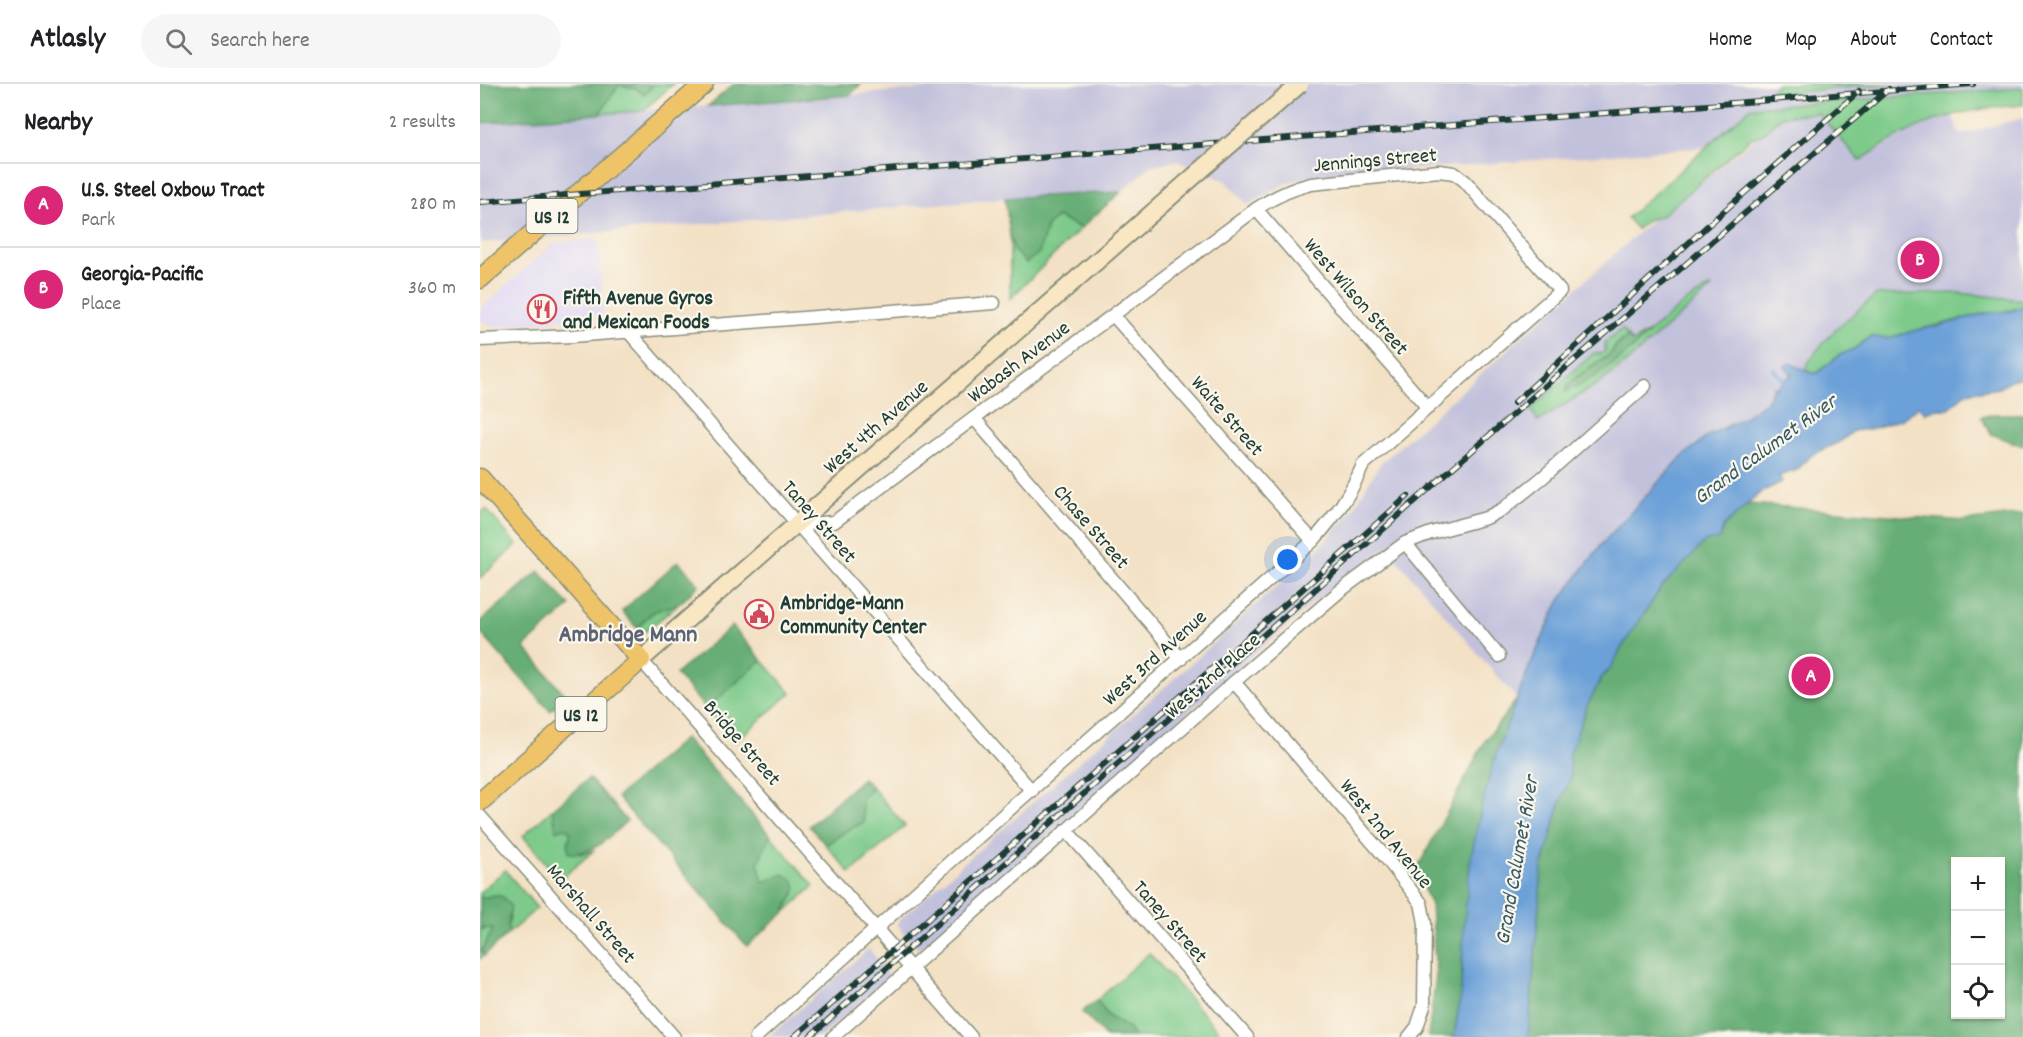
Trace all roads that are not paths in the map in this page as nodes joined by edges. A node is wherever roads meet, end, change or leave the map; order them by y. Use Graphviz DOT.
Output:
graph roads {
  1 [pos="704,84"];
  2 [pos="1300,84"];
  3 [pos="1256,209"];
  4 [pos="480,279"];
  5 [pos="1560,291"];
  6 [pos="994,303"];
  7 [pos="1113,315"];
  8 [pos="627,330"];
  9 [pos="480,340"];
  10 [pos="1645,386"];
  11 [pos="1428,408"];
  12 [pos="974,418"];
  13 [pos="480,478"];
  14 [pos="796,525"];
  15 [pos="1312,541"];
  16 [pos="1405,543"];
  17 [pos="1499,656"];
  18 [pos="1181,659"];
  19 [pos="641,660"];
  20 [pos="1234,681"];
  21 [pos="1032,791"];
  22 [pos="480,802"];
  23 [pos="480,816"];
  24 [pos="1066,830"];
  25 [pos="876,928"];
  26 [pos="910,968"];
  27 [pos="674,1037"];
  28 [pos="756,1037"];
  29 [pos="833,1037"];
  30 [pos="971,1037"];
  31 [pos="1247,1037"];
  32 [pos="1409,1037"];
  1 -- 4 [label="main road, US 12"];
  2 -- 14 [label="main road, West 4th Avenue, bridge"];
  3 -- 5 [label="street, Jennings Street"];
  3 -- 7 [label="street, Wabash Avenue"];
  3 -- 11 [label="street, West Wilson Street"];
  5 -- 11 [label="street, West 3rd Avenue"];
  6 -- 8 [label="street"];
  7 -- 12 [label="street, Wabash Avenue"];
  7 -- 15 [label="street, Waite Street"];
  8 -- 9 [label="street"];
  8 -- 14 [label="street, Taney Street"];
  10 -- 16 [label="street, West 2nd Place"];
  11 -- 15 [label="street, West 3rd Avenue"];
  12 -- 14 [label="street, Wabash Avenue"];
  12 -- 18 [label="street, Chase Street"];
  13 -- 19 [label="main road, Bridge Street"];
  14 -- 19 [label="main road, West 4th Avenue"];
  14 -- 21 [label="street, Taney Street"];
  15 -- 18 [label="street, West 3rd Avenue"];
  16 -- 17 [label="street"];
  16 -- 20 [label="street, West 2nd Place"];
  18 -- 21 [label="street, West 3rd Avenue"];
  19 -- 22 [label="main road, West 4th Avenue / US 12"];
  19 -- 25 [label="street, Bridge Street"];
  20 -- 24 [label="street, West 2nd Place"];
  20 -- 32 [label="street, West 2nd Avenue"];
  21 -- 25 [label="street, West 3rd Avenue"];
  23 -- 27 [label="street, Marshall Street"];
  24 -- 26 [label="street, West 2nd Place"];
  24 -- 31 [label="street, Taney Street"];
  25 -- 26 [label="street, Bridge Street"];
  25 -- 28 [label="street, West 3rd Avenue"];
  26 -- 29 [label="street, West 2nd Place"];
  26 -- 30 [label="street, Bridge Street"];
}
